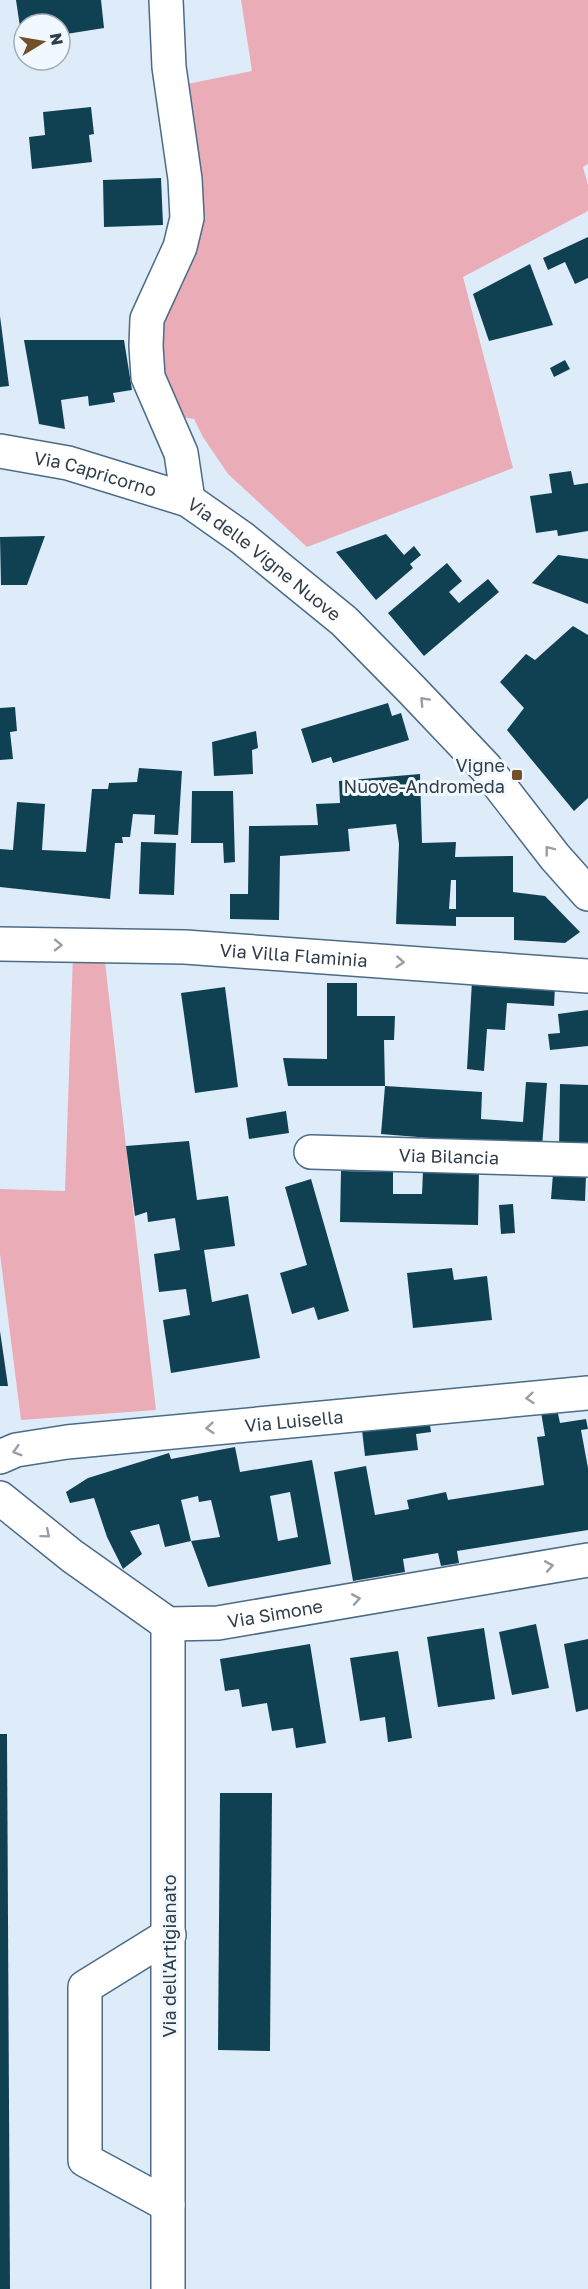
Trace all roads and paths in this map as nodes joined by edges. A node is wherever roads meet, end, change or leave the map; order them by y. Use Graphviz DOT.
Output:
graph roads {
  1 [pos="166,0"];
  2 [pos="0,451"];
  3 [pos="188,500"];
  4 [pos="588,894"];
  5 [pos="0,944"];
  6 [pos="588,976"];
  7 [pos="311,1152"];
  8 [pos="588,1160"];
  9 [pos="588,1393"];
  10 [pos="0,1457"];
  11 [pos="0,1498"];
  12 [pos="588,1560"];
  13 [pos="168,1624"];
  14 [pos="169,1935"];
  15 [pos="168,2205"];
  16 [pos="168,2289"];
  1 -- 3 [label="street, Via delle Vigne Nuove"];
  2 -- 3 [label="street, Via Capricorno"];
  4 -- 3 [label="street, Via delle Vigne Nuove, one-way"];
  5 -- 6 [label="street, Via Villa Flaminia, one-way"];
  7 -- 8 [label="street, Via Bilancia"];
  9 -- 10 [label="street, Via Luisella, one-way"];
  11 -- 13 [label="street, one-way"];
  13 -- 12 [label="street, Via Simone, one-way"];
  13 -- 14 [label="street, Via dell'Artigianato"];
  14 -- 15 [label="street, Via dell'Artigianato"];
  14 -- 15 [label="street"];
  15 -- 16 [label="street, Via dell'Artigianato"];
}
